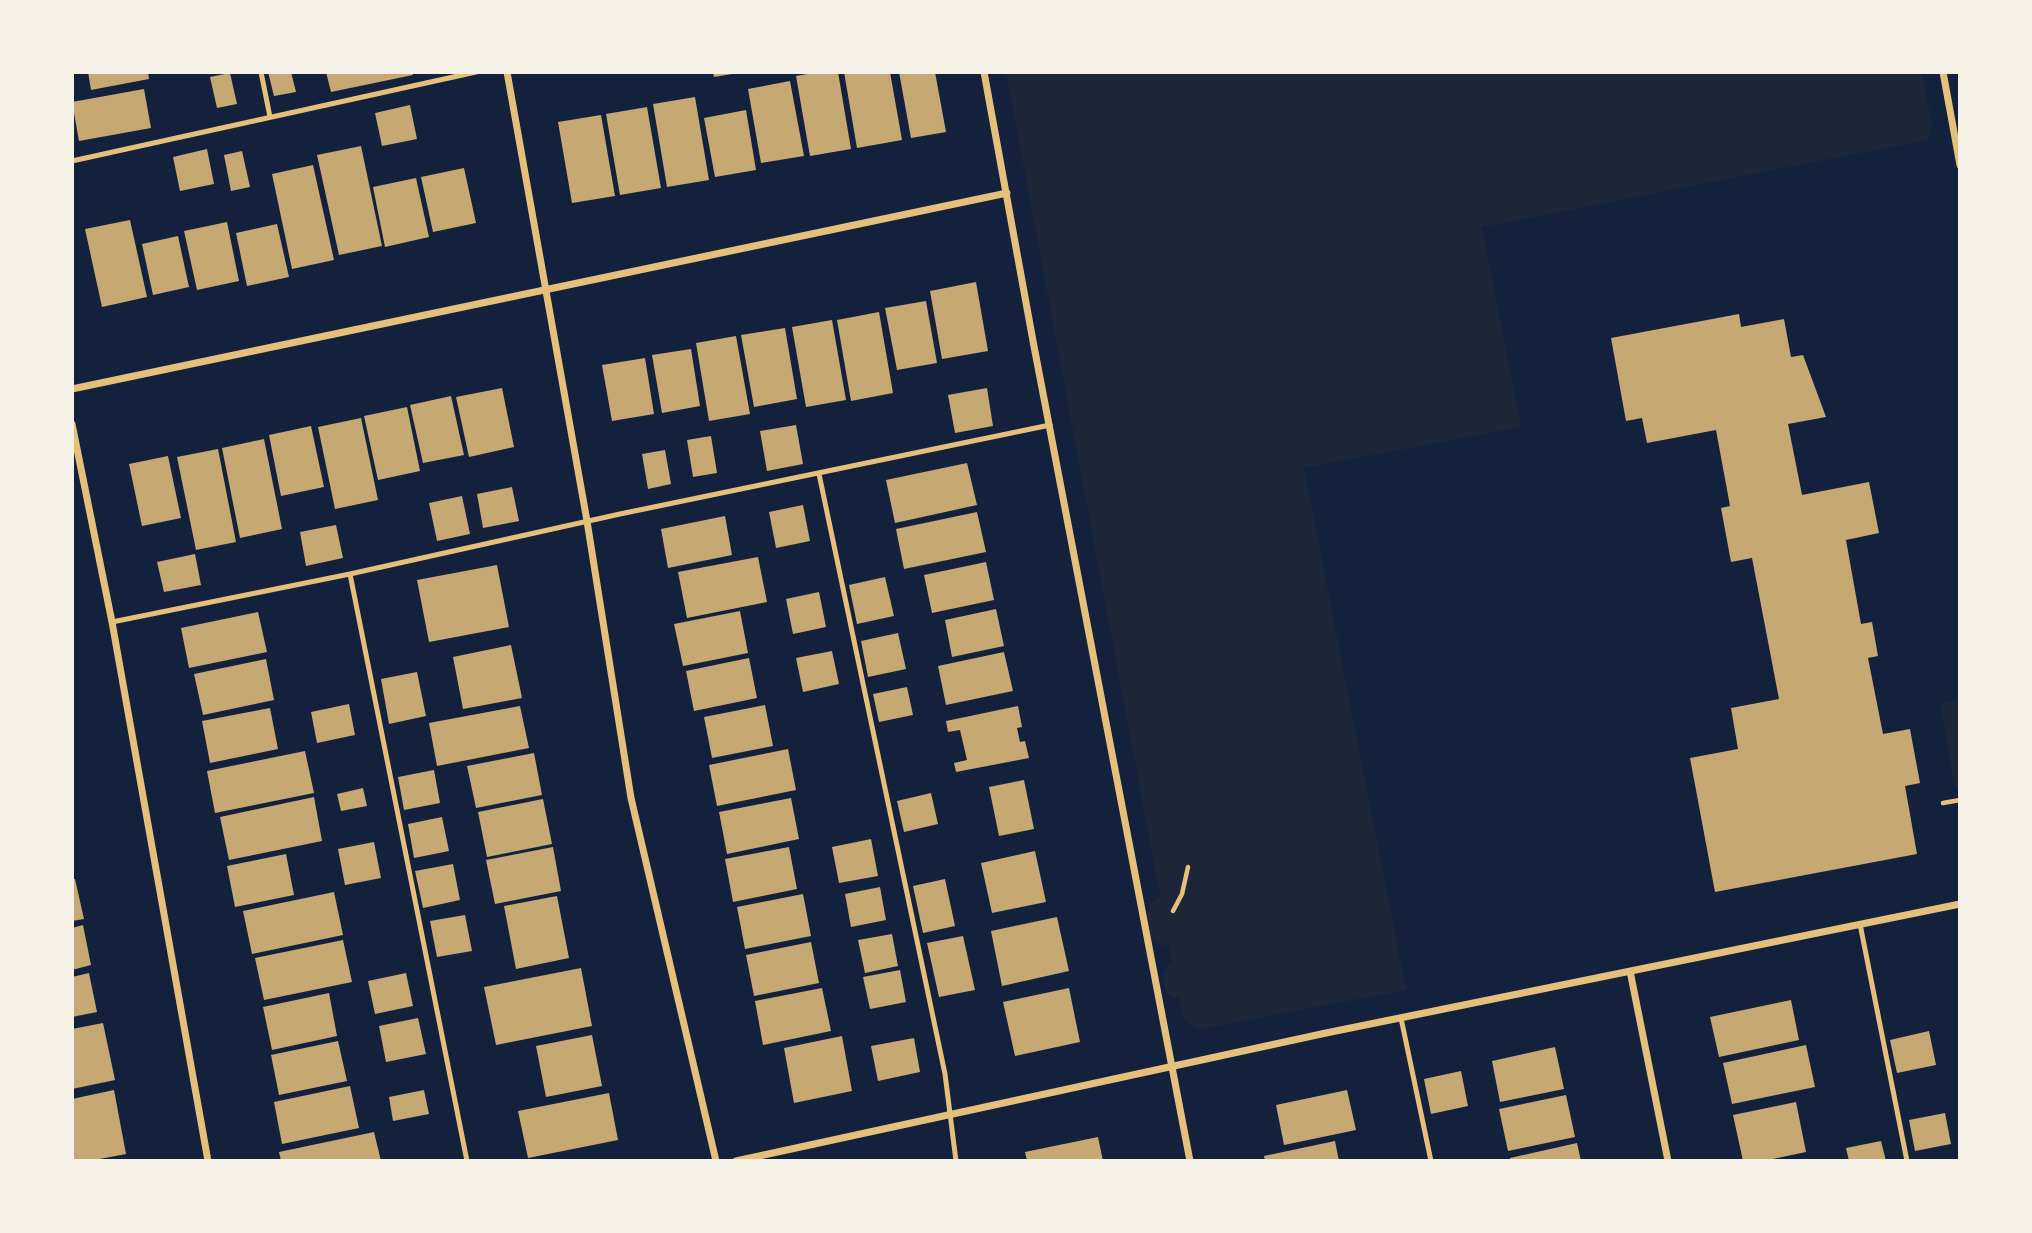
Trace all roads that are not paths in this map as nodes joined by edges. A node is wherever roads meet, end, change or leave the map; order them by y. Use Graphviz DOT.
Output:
graph roads {
  1 [pos="261,72"];
  2 [pos="476,72"];
  3 [pos="507,72"];
  4 [pos="984,72"];
  5 [pos="1943,72"];
  6 [pos="270,117"];
  7 [pos="72,161"];
  8 [pos="1960,165"];
  9 [pos="1007,193"];
  10 [pos="547,290"];
  11 [pos="72,388"];
  12 [pos="72,424"];
  13 [pos="1050,425"];
  14 [pos="819,474"];
  15 [pos="587,521"];
  16 [pos="350,574"];
  17 [pos="112,622"];
  18 [pos="1960,904"];
  19 [pos="1860,924"];
  20 [pos="1630,971"];
  21 [pos="1401,1018"];
  22 [pos="1172,1066"];
  23 [pos="949,1114"];
  24 [pos="208,1161"];
  25 [pos="467,1161"];
  26 [pos="716,1161"];
  27 [pos="736,1161"];
  28 [pos="956,1161"];
  29 [pos="1190,1161"];
  30 [pos="1431,1161"];
  31 [pos="1668,1161"];
  32 [pos="1907,1161"];
  1 -- 6 [label="lane"];
  2 -- 6 [label="lane"];
  3 -- 10 [label="street"];
  4 -- 9 [label="street"];
  5 -- 8 [label="street"];
  6 -- 7 [label="lane"];
  9 -- 10 [label="street"];
  9 -- 13 [label="street"];
  10 -- 11 [label="street"];
  10 -- 15 [label="street"];
  12 -- 17 [label="street"];
  13 -- 14 [label="lane"];
  13 -- 22 [label="street"];
  14 -- 15 [label="lane"];
  14 -- 23 [label="lane"];
  15 -- 16 [label="lane"];
  15 -- 26 [label="street"];
  16 -- 17 [label="lane"];
  16 -- 25 [label="lane"];
  17 -- 24 [label="street"];
  18 -- 19 [label="street"];
  19 -- 20 [label="street"];
  19 -- 32 [label="lane"];
  20 -- 21 [label="street"];
  20 -- 31 [label="street"];
  21 -- 22 [label="street"];
  21 -- 30 [label="lane"];
  22 -- 23 [label="street"];
  22 -- 29 [label="street"];
  23 -- 27 [label="street"];
  23 -- 28 [label="lane"];
}
